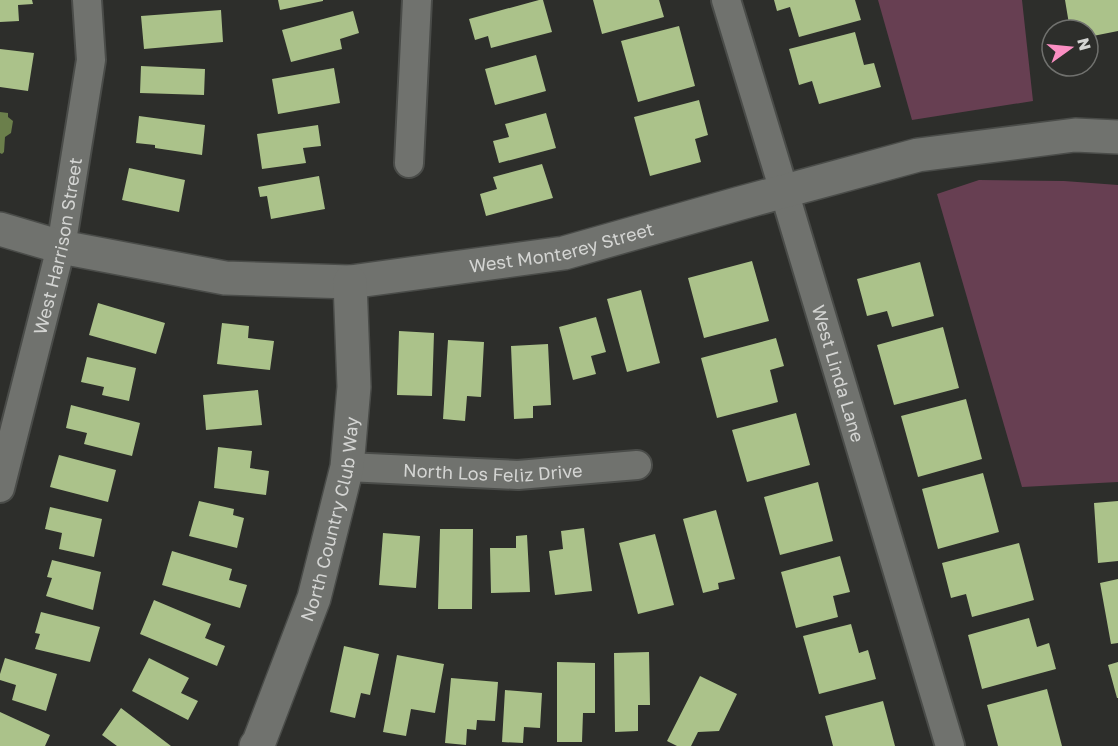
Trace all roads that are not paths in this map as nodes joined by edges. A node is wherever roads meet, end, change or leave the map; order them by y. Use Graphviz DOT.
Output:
graph roads {
  1 [pos="87,0"];
  2 [pos="417,0"];
  3 [pos="726,0"];
  4 [pos="1118,137"];
  5 [pos="409,163"];
  6 [pos="784,191"];
  7 [pos="0,229"];
  8 [pos="61,247"];
  9 [pos="350,282"];
  10 [pos="637,465"];
  11 [pos="347,467"];
  12 [pos="0,489"];
  13 [pos="262,744"];
  14 [pos="950,746"];
  1 -- 8 [label="street, West Harrison Street"];
  2 -- 5 [label="street"];
  3 -- 6 [label="street, West Linda Lane"];
  4 -- 6 [label="street, West Monterey Street"];
  6 -- 9 [label="street, West Monterey Street"];
  6 -- 14 [label="street, West Linda Lane"];
  7 -- 8 [label="street, West Monterey Street"];
  8 -- 9 [label="street, West Monterey Street"];
  8 -- 12 [label="street, West Harrison Street"];
  9 -- 11 [label="street, North Country Club Way"];
  10 -- 11 [label="street, North Los Feliz Drive"];
  11 -- 13 [label="street, North Country Club Way"];
}
